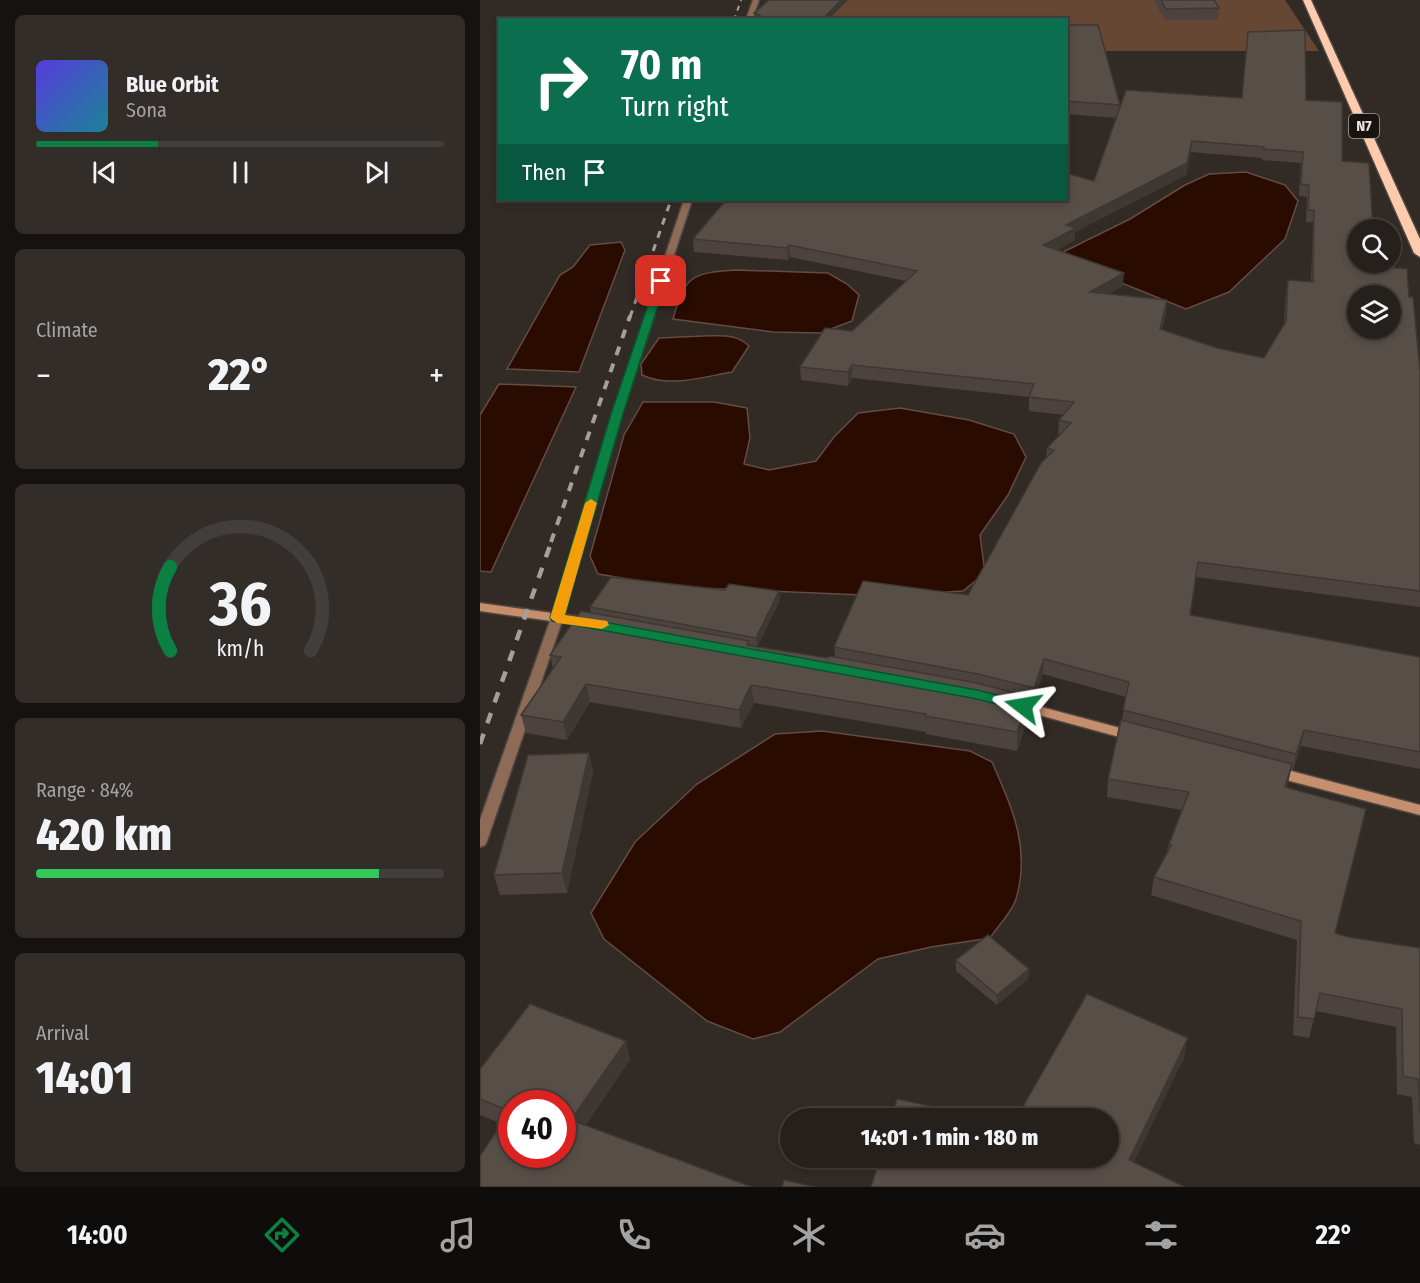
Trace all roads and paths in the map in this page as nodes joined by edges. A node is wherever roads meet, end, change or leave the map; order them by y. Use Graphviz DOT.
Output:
graph roads {
  1 [pos="756,0"];
  2 [pos="1307,0"];
  3 [pos="750,18"];
  4 [pos="688,201"];
  5 [pos="1420,253"];
  6 [pos="480,607"];
  7 [pos="557,618"];
  8 [pos="597,624"];
  9 [pos="1000,700"];
  10 [pos="1148,739"];
  11 [pos="1262,769"];
  12 [pos="1420,810"];
  13 [pos="480,841"];
  1 -- 3 [label="street"];
  2 -- 5 [label="highway, N7"];
  4 -- 7 [label="street"];
  6 -- 7 [label="street"];
  7 -- 8 [label="street"];
  7 -- 13 [label="street"];
  9 -- 10 [label="street"];
  11 -- 12 [label="street"];
}
